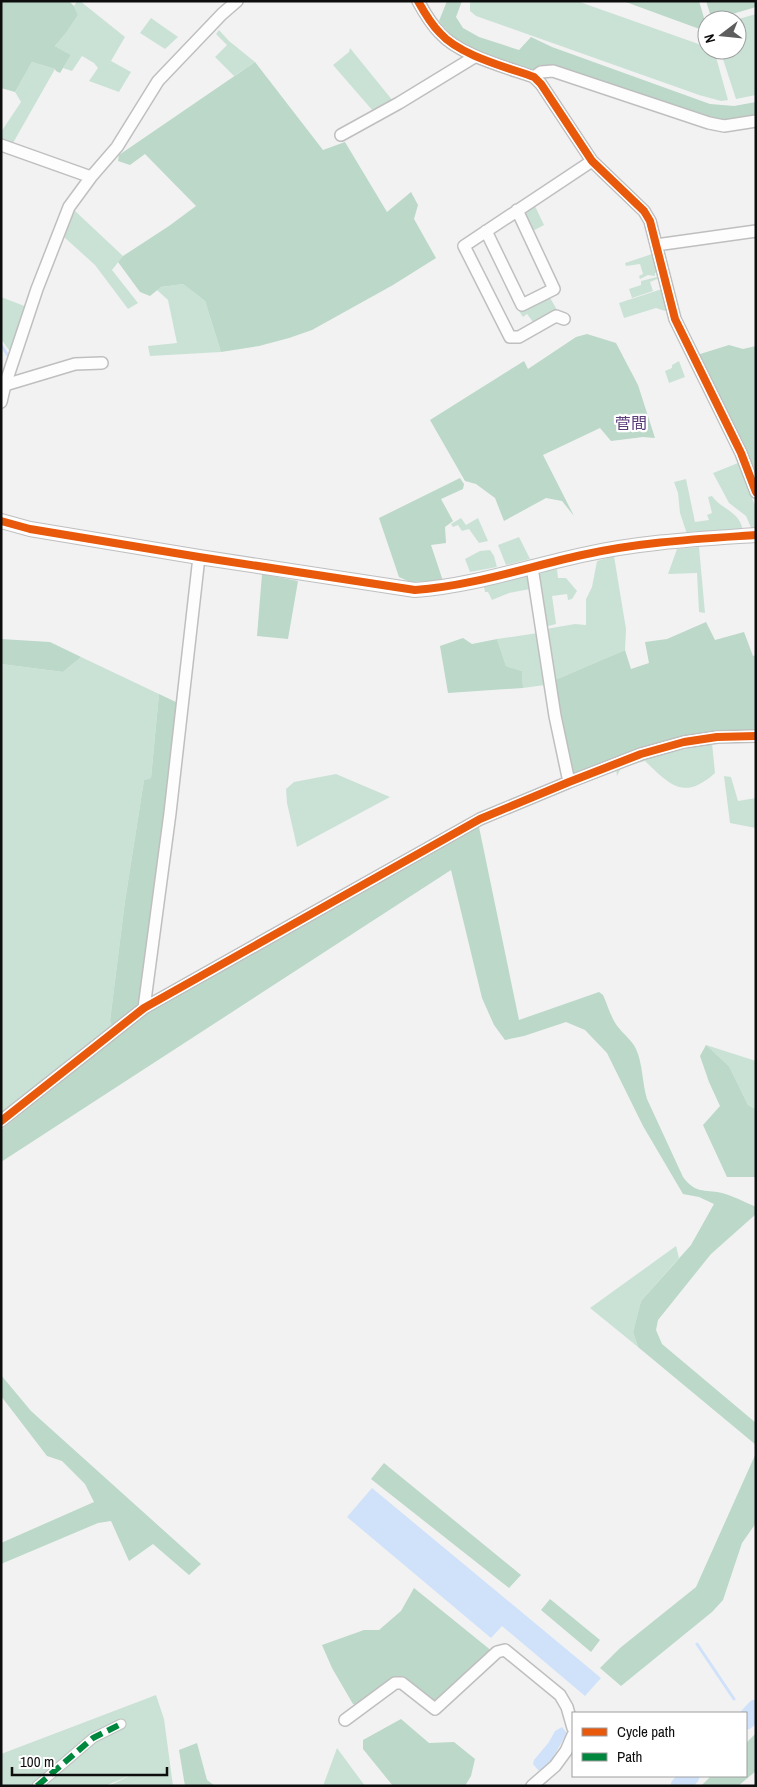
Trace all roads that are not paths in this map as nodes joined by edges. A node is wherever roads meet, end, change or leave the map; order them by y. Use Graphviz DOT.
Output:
graph roads {
  1 [pos="237,1"];
  2 [pos="418,1"];
  3 [pos="476,56"];
  4 [pos="534,77"];
  5 [pos="756,121"];
  6 [pos="341,135"];
  7 [pos="1,145"];
  8 [pos="592,161"];
  9 [pos="91,177"];
  10 [pos="517,210"];
  11 [pos="486,231"];
  12 [pos="756,231"];
  13 [pos="656,245"];
  14 [pos="564,319"];
  15 [pos="102,362"];
  16 [pos="5,385"];
  17 [pos="1,402"];
  18 [pos="756,492"];
  19 [pos="1,521"];
  20 [pos="756,535"];
  21 [pos="200,557"];
  22 [pos="532,567"];
  23 [pos="756,736"];
  24 [pos="569,782"];
  25 [pos="144,1008"];
  26 [pos="1,1121"];
  27 [pos="345,1720"];
  28 [pos="121,1724"];
  29 [pos="572,1724"];
  30 [pos="572,1737"];
  31 [pos="37,1786"];
  32 [pos="532,1786"];
  1 -- 9 [label="street"];
  2 -- 3 [label="street"];
  3 -- 4 [label="street"];
  3 -- 6 [label="street"];
  4 -- 5 [label="street"];
  4 -- 8 [label="street"];
  7 -- 9 [label="street"];
  8 -- 10 [label="street"];
  8 -- 13 [label="street"];
  9 -- 16 [label="street"];
  10 -- 11 [label="street"];
  10 -- 11 [label="street"];
  11 -- 14 [label="street"];
  12 -- 13 [label="street"];
  13 -- 18 [label="street"];
  15 -- 16 [label="street"];
  16 -- 17 [label="street"];
  19 -- 21 [label="street"];
  20 -- 22 [label="street"];
  21 -- 22 [label="street"];
  21 -- 25 [label="street"];
  22 -- 24 [label="street"];
  23 -- 24 [label="street"];
  24 -- 25 [label="street"];
  25 -- 26 [label="street"];
  27 -- 29 [label="street"];
  28 -- 31 [label="street"];
  30 -- 32 [label="street"];
}
